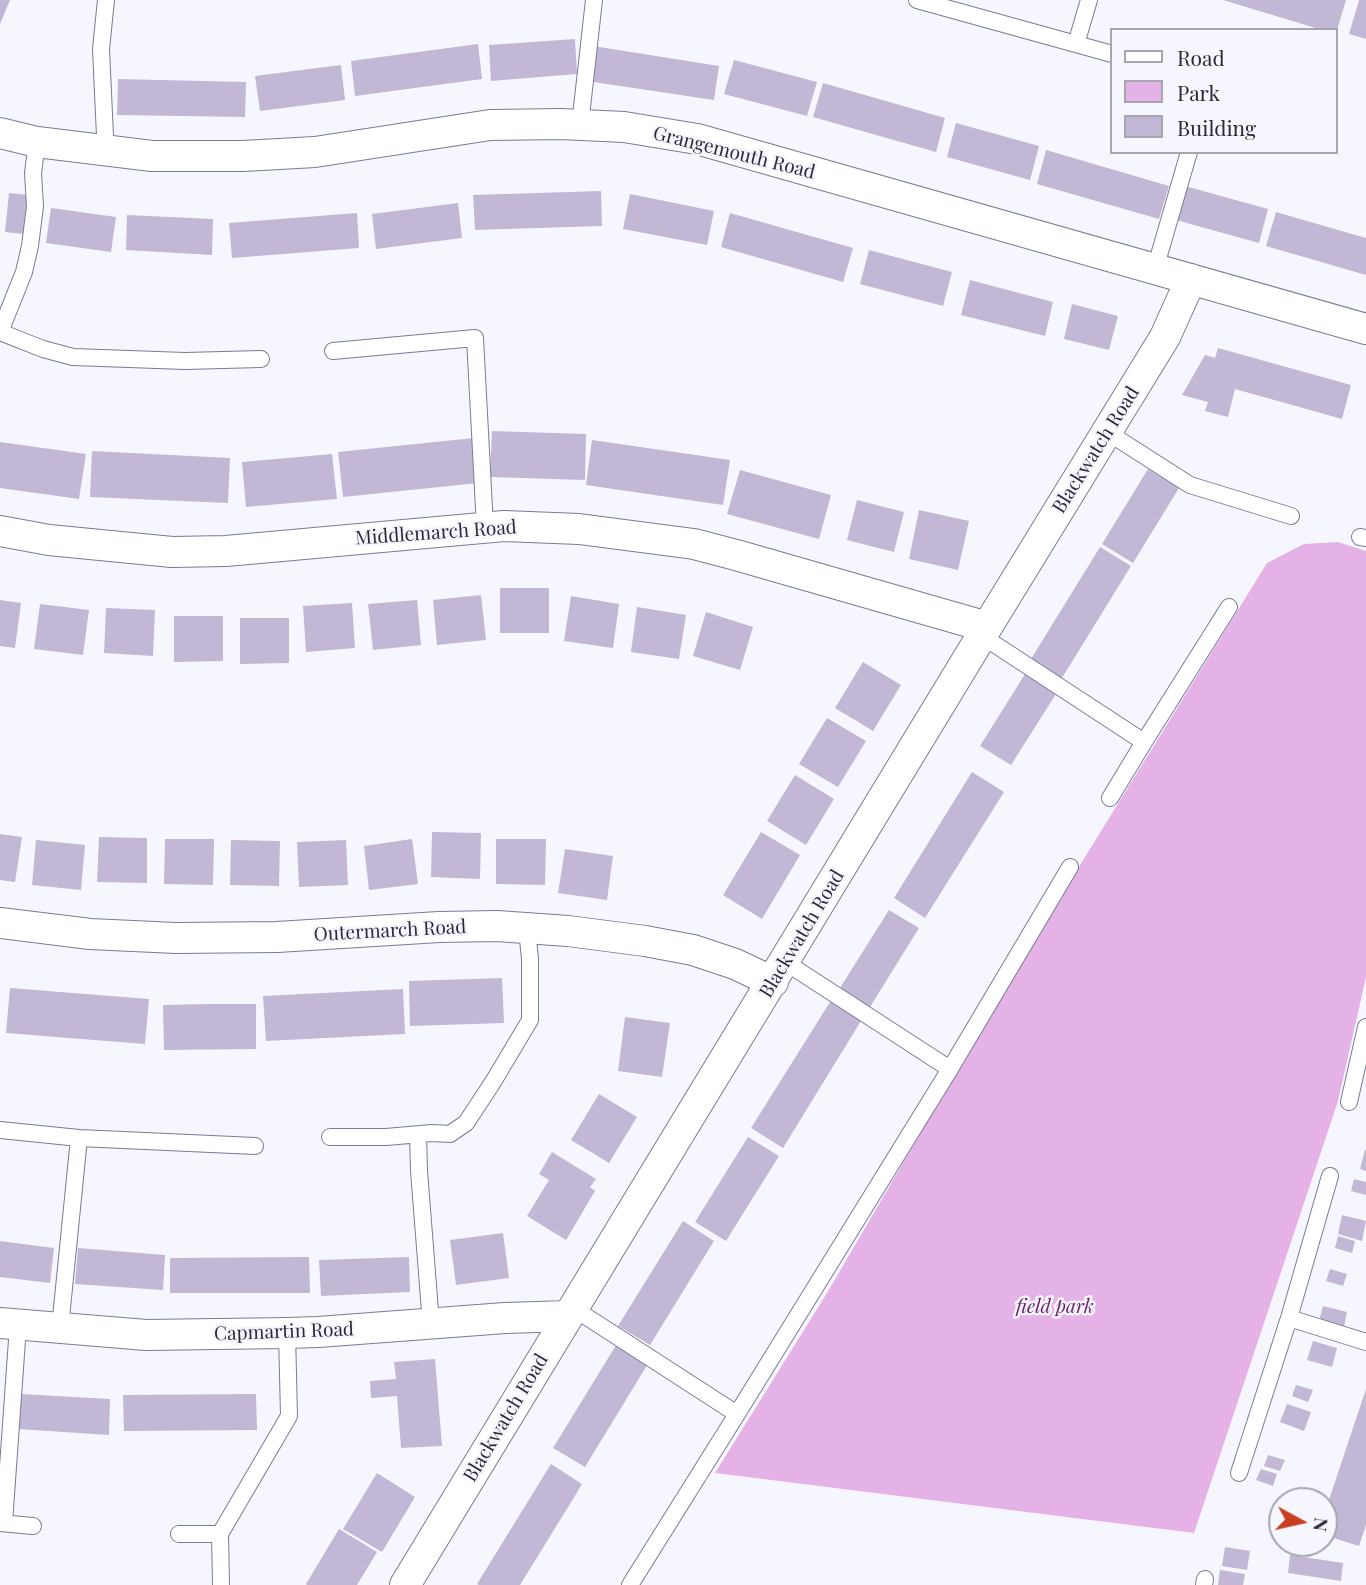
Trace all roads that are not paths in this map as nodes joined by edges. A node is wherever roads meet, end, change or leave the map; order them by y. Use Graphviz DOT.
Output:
graph roads {
  1 [pos="106,0"];
  2 [pos="594,0"];
  3 [pos="917,0"];
  4 [pos="1089,0"];
  5 [pos="1076,44"];
  6 [pos="1110,53"];
  7 [pos="580,125"];
  8 [pos="0,133"];
  9 [pos="37,142"];
  10 [pos="103,150"];
  11 [pos="1188,154"];
  12 [pos="1155,269"];
  13 [pos="1191,279"];
  14 [pos="1366,329"];
  15 [pos="0,332"];
  16 [pos="333,351"];
  17 [pos="261,359"];
  18 [pos="1107,432"];
  19 [pos="1291,516"];
  20 [pos="485,527"];
  21 [pos="0,531"];
  22 [pos="1229,607"];
  23 [pos="984,632"];
  24 [pos="1144,742"];
  25 [pos="1110,798"];
  26 [pos="1070,867"];
  27 [pos="0,923"];
  28 [pos="527,929"];
  29 [pos="779,972"];
  30 [pos="1366,1027"];
  31 [pos="950,1069"];
  32 [pos="1349,1102"];
  33 [pos="0,1130"];
  34 [pos="418,1135"];
  35 [pos="79,1138"];
  36 [pos="330,1138"];
  37 [pos="256,1146"];
  38 [pos="1330,1177"];
  39 [pos="571,1312"];
  40 [pos="1289,1318"];
  41 [pos="9,1324"];
  42 [pos="431,1324"];
  43 [pos="60,1328"];
  44 [pos="287,1333"];
  45 [pos="1366,1342"];
  46 [pos="737,1415"];
  47 [pos="1239,1473"];
  48 [pos="2,1523"];
  49 [pos="33,1526"];
  50 [pos="179,1534"];
  51 [pos="220,1534"];
  52 [pos="220,1585"];
  53 [pos="405,1585"];
  54 [pos="630,1585"];
  1 -- 10 [label="lane"];
  2 -- 7 [label="lane"];
  3 -- 5 [label="lane"];
  4 -- 5 [label="lane"];
  5 -- 6 [label="lane"];
  7 -- 10 [label="street, Grangemouth Road"];
  7 -- 12 [label="street, Grangemouth Road"];
  8 -- 9 [label="street, Grangemouth Road"];
  9 -- 10 [label="street, Grangemouth Road"];
  9 -- 15 [label="lane"];
  11 -- 12 [label="lane"];
  12 -- 13 [label="street, Grangemouth Road"];
  13 -- 14 [label="street, Grangemouth Road"];
  13 -- 18 [label="street, Blackwatch Road"];
  15 -- 17 [label="lane"];
  16 -- 20 [label="lane"];
  18 -- 19 [label="lane"];
  18 -- 23 [label="street, Blackwatch Road"];
  20 -- 21 [label="street, Middlemarch Road"];
  20 -- 23 [label="street, Middlemarch Road"];
  22 -- 24 [label="lane"];
  23 -- 24 [label="lane"];
  23 -- 29 [label="street, Blackwatch Road"];
  24 -- 25 [label="lane"];
  26 -- 31 [label="lane"];
  27 -- 28 [label="street, Outermarch Road"];
  28 -- 29 [label="street, Outermarch Road"];
  28 -- 34 [label="lane"];
  29 -- 31 [label="lane"];
  29 -- 39 [label="street, Blackwatch Road"];
  30 -- 32 [label="lane"];
  31 -- 46 [label="lane"];
  33 -- 35 [label="lane"];
  34 -- 36 [label="lane"];
  34 -- 42 [label="lane"];
  35 -- 37 [label="lane"];
  35 -- 43 [label="lane"];
  38 -- 40 [label="lane"];
  39 -- 42 [label="street, Capmartin Road"];
  39 -- 46 [label="lane"];
  39 -- 53 [label="street, Blackwatch Road"];
  40 -- 45 [label="lane"];
  40 -- 47 [label="lane"];
  41 -- 43 [label="street, Capmartin Road"];
  41 -- 48 [label="lane"];
  42 -- 44 [label="street, Capmartin Road"];
  43 -- 44 [label="street, Capmartin Road"];
  44 -- 51 [label="lane"];
  46 -- 54 [label="lane"];
  48 -- 49 [label="lane"];
  50 -- 51 [label="lane"];
  51 -- 52 [label="lane"];
}
